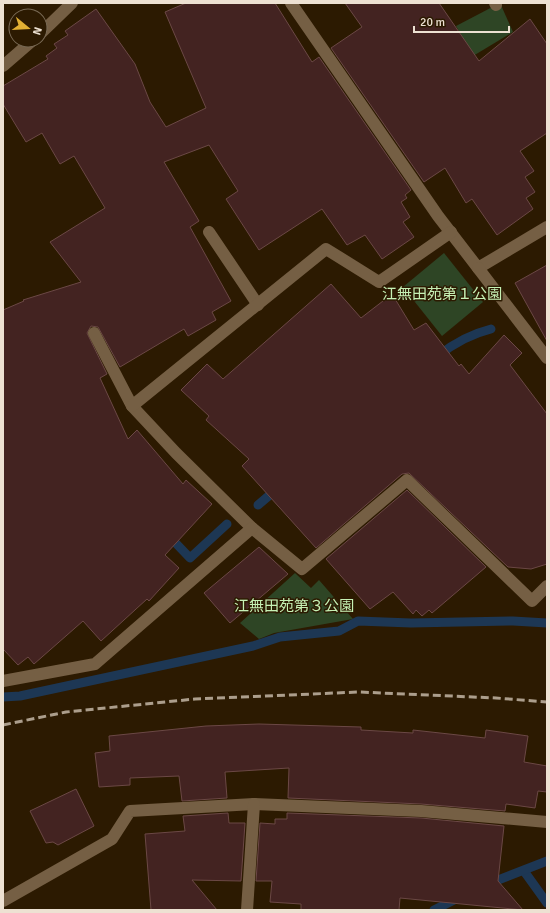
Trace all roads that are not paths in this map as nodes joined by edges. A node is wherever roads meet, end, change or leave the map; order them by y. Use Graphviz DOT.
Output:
graph roads {
  1 [pos="72,3"];
  2 [pos="291,3"];
  3 [pos="48,26"];
  4 [pos="24,48"];
  5 [pos="3,66"];
  6 [pos="547,227"];
  7 [pos="209,232"];
  8 [pos="451,232"];
  9 [pos="478,268"];
  10 [pos="258,305"];
  11 [pos="94,333"];
  12 [pos="547,358"];
  13 [pos="132,406"];
  14 [pos="252,528"];
  15 [pos="547,586"];
  16 [pos="3,681"];
  17 [pos="254,804"];
  18 [pos="547,822"];
  19 [pos="3,901"];
  20 [pos="247,910"];
  1 -- 3 [label="street"];
  2 -- 8 [label="street"];
  4 -- 5 [label="street"];
  6 -- 9 [label="street"];
  7 -- 10 [label="street"];
  8 -- 9 [label="street"];
  8 -- 10 [label="street"];
  9 -- 12 [label="street"];
  10 -- 13 [label="street"];
  11 -- 13 [label="street"];
  13 -- 14 [label="street"];
  14 -- 15 [label="street"];
  14 -- 16 [label="street"];
  17 -- 18 [label="street"];
  17 -- 19 [label="street"];
  17 -- 20 [label="street"];
}
